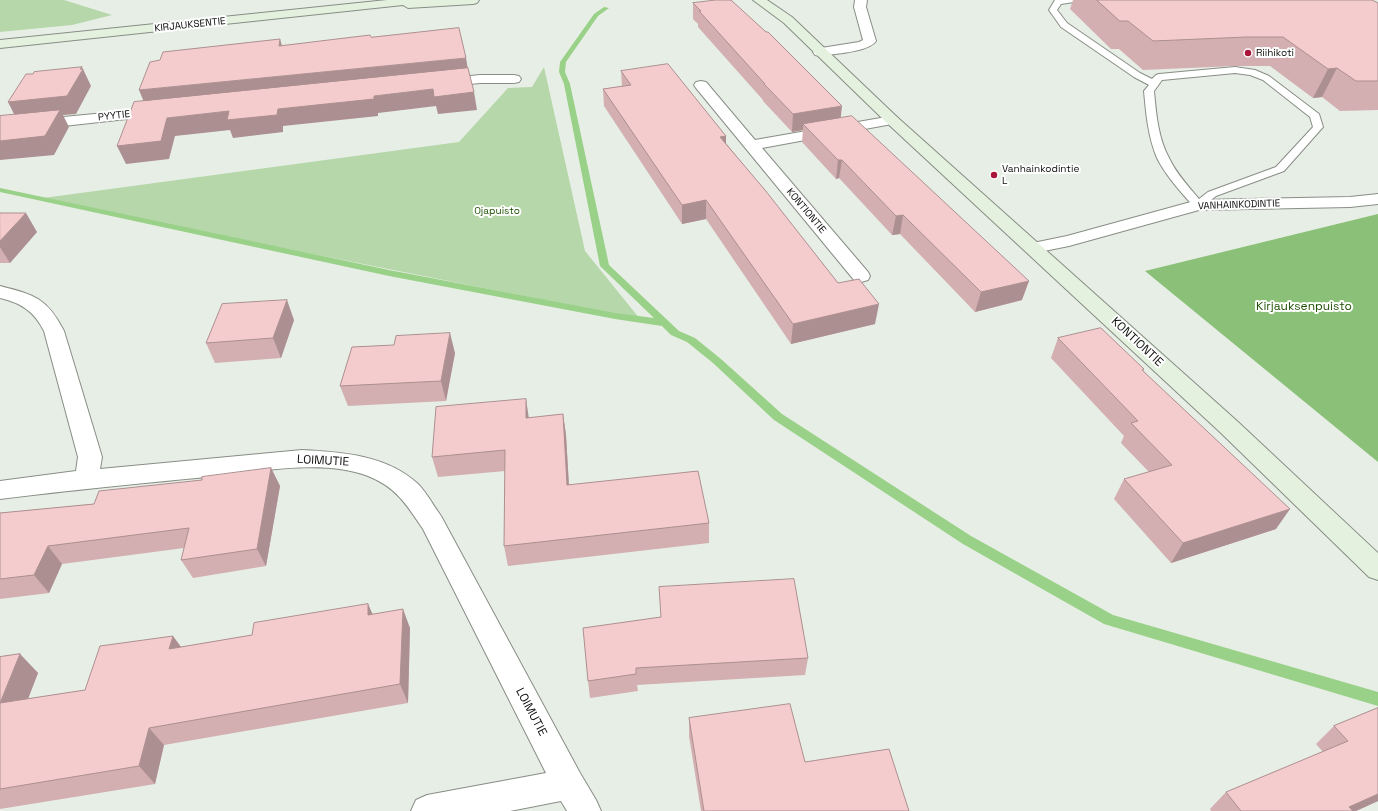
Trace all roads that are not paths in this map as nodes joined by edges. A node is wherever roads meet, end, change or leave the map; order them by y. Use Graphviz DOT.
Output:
graph roads {
  1 [pos="421,0"];
  2 [pos="473,0"];
  3 [pos="760,0"];
  4 [pos="776,0"];
  5 [pos="861,0"];
  6 [pos="1071,0"];
  7 [pos="380,5"];
  8 [pos="788,20"];
  9 [pos="0,44"];
  10 [pos="820,52"];
  11 [pos="514,79"];
  12 [pos="1154,84"];
  13 [pos="424,85"];
  14 [pos="701,85"];
  15 [pos="173,110"];
  16 [pos="892,120"];
  17 [pos="0,128"];
  18 [pos="750,145"];
  19 [pos="1378,199"];
  20 [pos="1198,205"];
  21 [pos="1034,248"];
  22 [pos="861,276"];
  23 [pos="0,292"];
  24 [pos="87,479"];
  25 [pos="0,490"];
  26 [pos="1378,569"];
  27 [pos="569,784"];
  28 [pos="427,811"];
  29 [pos="585,811"];
  1 -- 7 [label="street, KIRJAUKSENTIE"];
  2 -- 7 [label="street, KIRJAUKSENTIE"];
  3 -- 8 [label="street, KONTIONTIE"];
  4 -- 8 [label="street, KONTIONTIE"];
  5 -- 10 [label="street"];
  6 -- 12 [label="lane"];
  7 -- 9 [label="street, KIRJAUKSENTIE"];
  8 -- 10 [label="street, KONTIONTIE"];
  10 -- 16 [label="street, KONTIONTIE"];
  11 -- 13 [label="street"];
  12 -- 20 [label="lane"];
  12 -- 20 [label="lane"];
  14 -- 18 [label="street, KONTIONTIE"];
  15 -- 17 [label="street, PYYTIE"];
  16 -- 18 [label="street"];
  16 -- 21 [label="street, KONTIONTIE"];
  18 -- 22 [label="street, KONTIONTIE"];
  19 -- 20 [label="street, VANHAINKODINTIE"];
  20 -- 21 [label="street, VANHAINKODINTIE"];
  21 -- 26 [label="street, KONTIONTIE"];
  23 -- 24 [label="street"];
  24 -- 25 [label="street, LOIMUTIE"];
  24 -- 27 [label="street, LOIMUTIE"];
  27 -- 28 [label="street"];
  27 -- 29 [label="street, LOIMUTIE"];
}
